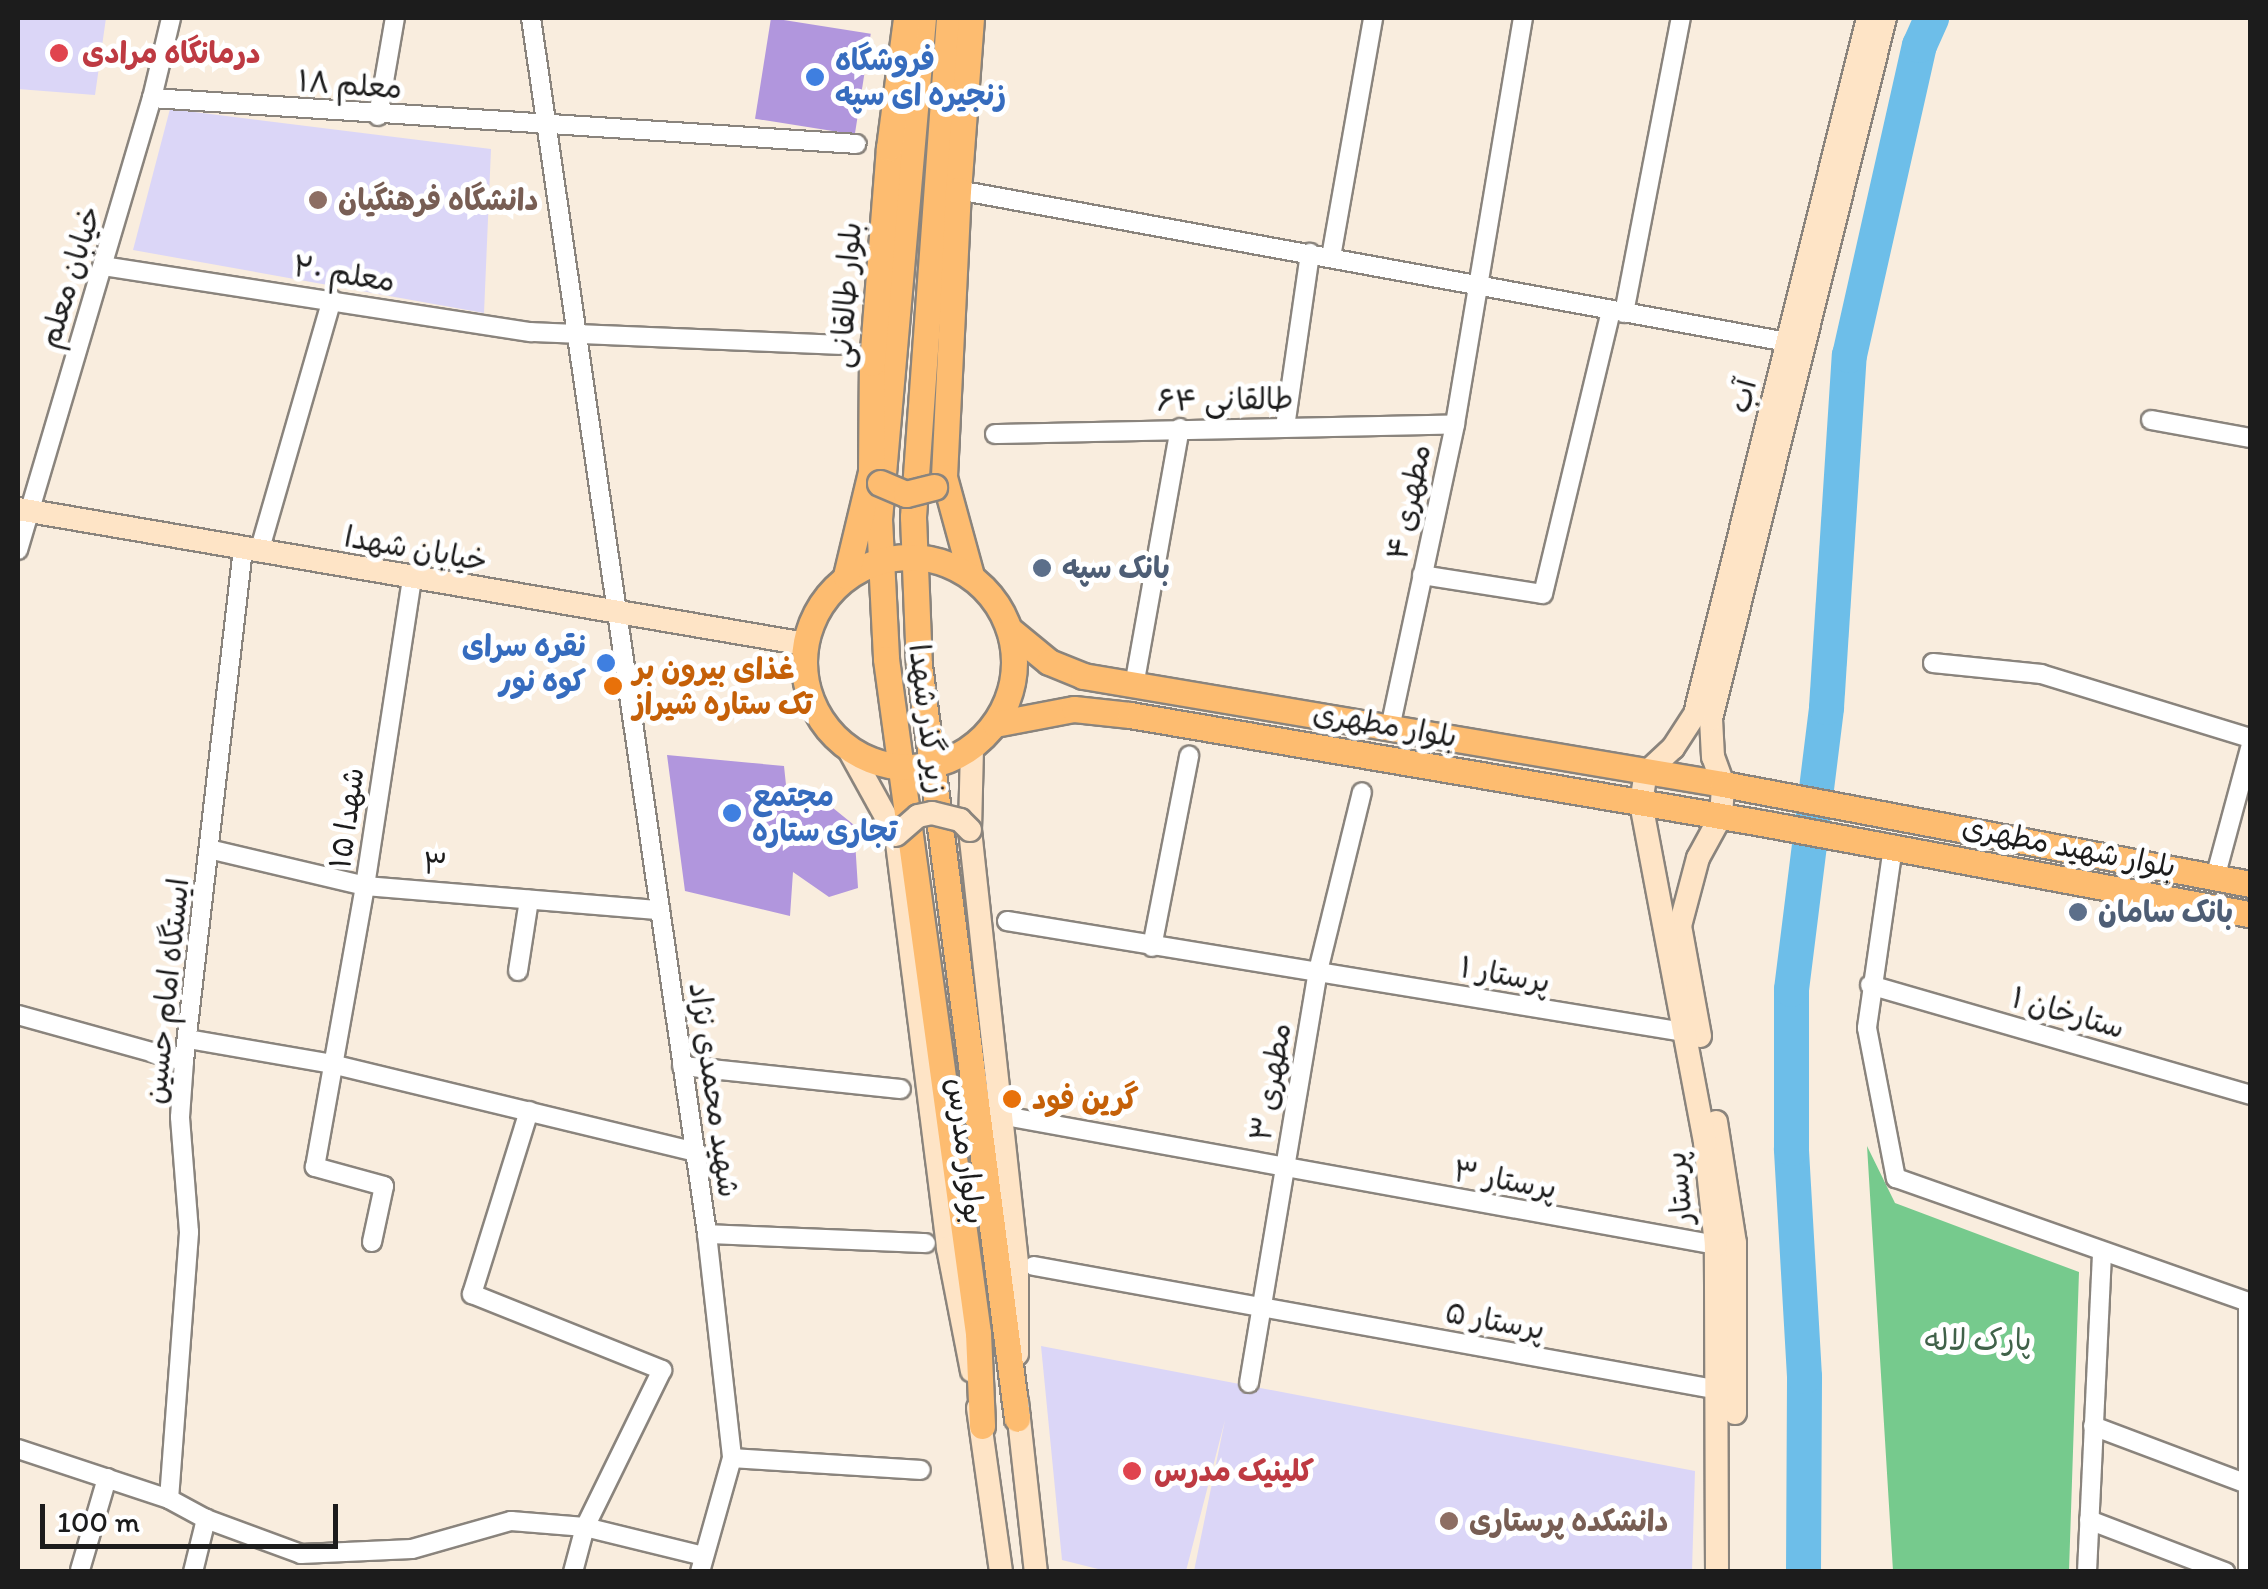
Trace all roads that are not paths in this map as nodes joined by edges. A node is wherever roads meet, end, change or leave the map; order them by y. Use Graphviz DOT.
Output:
graph roads {
  1 [pos="171,18"];
  2 [pos="394,18"];
  3 [pos="532,18"];
  4 [pos="906,18"];
  5 [pos="923,18"];
  6 [pos="949,18"];
  7 [pos="971,18"];
  8 [pos="1374,18"];
  9 [pos="1523,18"];
  10 [pos="1681,18"];
  11 [pos="1868,18"];
  12 [pos="1885,18"];
  13 [pos="152,98"];
  14 [pos="378,116"];
  15 [pos="545,124"];
  16 [pos="857,144"];
  17 [pos="958,190"];
  18 [pos="1310,254"];
  19 [pos="1331,257"];
  20 [pos="103,266"];
  21 [pos="1478,288"];
  22 [pos="332,299"];
  23 [pos="1617,311"];
  24 [pos="577,336"];
  25 [pos="1787,342"];
  26 [pos="840,345"];
  27 [pos="2150,420"];
  28 [pos="1455,424"];
  29 [pos="1285,427"];
  30 [pos="1180,428"];
  31 [pos="996,434"];
  32 [pos="2250,438"];
  33 [pos="876,477"];
  34 [pos="939,482"];
  35 [pos="23,510"];
  36 [pos="18,550"];
  37 [pos="251,550"];
  38 [pos="1422,574"];
  39 [pos="846,576"];
  40 [pos="972,576"];
  41 [pos="412,578"];
  42 [pos="617,614"];
  43 [pos="1010,630"];
  44 [pos="805,644"];
  45 [pos="1933,663"];
  46 [pos="1134,686"];
  47 [pos="996,724"];
  48 [pos="1390,728"];
  49 [pos="2250,738"];
  50 [pos="848,748"];
  51 [pos="972,748"];
  52 [pos="2250,748"];
  53 [pos="1189,756"];
  54 [pos="1646,773"];
  55 [pos="1723,784"];
  56 [pos="1362,792"];
  57 [pos="1763,792"];
  58 [pos="1641,803"];
  59 [pos="1721,816"];
  60 [pos="1762,822"];
  61 [pos="970,830"];
  62 [pos="896,835"];
  63 [pos="1884,846"];
  64 [pos="209,849"];
  65 [pos="2215,878"];
  66 [pos="2250,884"];
  67 [pos="365,886"];
  68 [pos="530,900"];
  69 [pos="660,910"];
  70 [pos="2250,914"];
  71 [pos="1008,921"];
  72 [pos="1152,947"];
  73 [pos="518,971"];
  74 [pos="1318,971"];
  75 [pos="1870,985"];
  76 [pos="18,1015"];
  77 [pos="1684,1032"];
  78 [pos="188,1039"];
  79 [pos="184,1061"];
  80 [pos="332,1064"];
  81 [pos="682,1066"];
  82 [pos="901,1089"];
  83 [pos="2250,1095"];
  84 [pos="529,1111"];
  85 [pos="1016,1118"];
  86 [pos="695,1152"];
  87 [pos="1284,1169"];
  88 [pos="706,1234"];
  89 [pos="372,1242"];
  90 [pos="926,1243"];
  91 [pos="1716,1245"];
  92 [pos="2102,1252"];
  93 [pos="1034,1266"];
  94 [pos="2249,1303"];
  95 [pos="1262,1306"];
  96 [pos="1248,1383"];
  97 [pos="1720,1390"];
  98 [pos="1017,1420"];
  99 [pos="982,1426"];
  100 [pos="2094,1426"];
  101 [pos="18,1449"];
  102 [pos="732,1458"];
  103 [pos="921,1470"];
  104 [pos="107,1478"];
  105 [pos="2249,1484"];
  106 [pos="168,1499"];
  107 [pos="206,1519"];
  108 [pos="2089,1520"];
  109 [pos="585,1526"];
  110 [pos="702,1564"];
  111 [pos="80,1570"];
  112 [pos="193,1572"];
  113 [pos="573,1572"];
  114 [pos="1001,1572"];
  115 [pos="1036,1572"];
  116 [pos="1717,1572"];
  117 [pos="1732,1572"];
  118 [pos="2087,1572"];
  119 [pos="2224,1572"];
  120 [pos="2248,1572"];
  1 -- 13 [label="street, خیابان معلم"];
  2 -- 14 [label="street"];
  3 -- 15 [label="street, شهید محمدی نژاد"];
  4 -- 33 [label="main road, بلوار طالقانی"];
  5 -- 99 [label="main road, زیر گذر شهدا"];
  6 -- 98 [label="main road, زیر گذر شهدا"];
  7 -- 17 [label="main road"];
  8 -- 19 [label="street"];
  9 -- 21 [label="street, مطهری ۴"];
  10 -- 23 [label="street"];
  11 -- 25 [label="street, آب"];
  12 -- 55 [label="street, آب"];
  13 -- 14 [label="street, معلم ۱۸"];
  13 -- 20 [label="street, خیابان معلم"];
  14 -- 15 [label="street, معلم ۱۸"];
  15 -- 16 [label="street, معلم ۱۸"];
  15 -- 24 [label="street, شهید محمدی نژاد"];
  17 -- 18 [label="street"];
  17 -- 34 [label="main road"];
  18 -- 19 [label="street"];
  18 -- 29 [label="street"];
  19 -- 21 [label="street"];
  20 -- 22 [label="street, معلم ۲۰"];
  20 -- 35 [label="street, خیابان معلم"];
  21 -- 23 [label="street"];
  21 -- 28 [label="street, مطهری ۴"];
  22 -- 24 [label="street, معلم ۲۰"];
  22 -- 37 [label="street, ایستگاه امام حسین"];
  23 -- 25 [label="street"];
  23 -- 38 [label="street"];
  24 -- 26 [label="street, معلم ۲۰"];
  24 -- 42 [label="street, شهید محمدی نژاد"];
  25 -- 54 [label="street, آب"];
  27 -- 32 [label="street"];
  28 -- 29 [label="street, طالقانی ۶۴"];
  28 -- 38 [label="street, مطهری ۴"];
  29 -- 30 [label="street, طالقانی ۶۴"];
  30 -- 31 [label="street, طالقانی ۶۴"];
  30 -- 46 [label="street"];
  33 -- 34 [label="main road, bridge"];
  33 -- 39 [label="main road, بلوار طالقانی"];
  34 -- 40 [label="main road"];
  35 -- 36 [label="street, خیابان معلم"];
  35 -- 37 [label="street, خیابان شهدا"];
  37 -- 41 [label="street, خیابان شهدا"];
  37 -- 64 [label="street, ایستگاه امام حسین"];
  38 -- 48 [label="street, مطهری ۴"];
  39 -- 40 [label="main road"];
  39 -- 44 [label="main road"];
  40 -- 43 [label="main road"];
  41 -- 42 [label="street, خیابان شهدا"];
  41 -- 67 [label="street, شهدا ۱۵"];
  42 -- 44 [label="street, خیابان شهدا"];
  42 -- 69 [label="street, شهید محمدی نژاد"];
  43 -- 46 [label="main road, بلوار مطهری"];
  43 -- 47 [label="main road"];
  44 -- 50 [label="main road"];
  45 -- 49 [label="street"];
  46 -- 48 [label="main road, بلوار مطهری"];
  47 -- 51 [label="main road"];
  47 -- 58 [label="main road, بلوار مطهری"];
  48 -- 54 [label="main road, بلوار مطهری"];
  50 -- 51 [label="main road"];
  50 -- 62 [label="street, بولوار مدرس"];
  51 -- 61 [label="street, بولوار مدرس"];
  52 -- 65 [label="street"];
  53 -- 72 [label="street"];
  54 -- 55 [label="main road, بلوار مطهری"];
  54 -- 58 [label="street"];
  55 -- 57 [label="main road, بلوار مطهری"];
  55 -- 59 [label="street, آب"];
  56 -- 74 [label="street, مطهری ۳"];
  57 -- 65 [label="main road, بلوار شهید مطهری"];
  58 -- 59 [label="main road, بلوار مطهری"];
  58 -- 77 [label="street, پرستار"];
  59 -- 60 [label="main road, بلوار مطهری"];
  59 -- 117 [label="street, پرستار"];
  60 -- 63 [label="main road, بلوار شهید مطهری"];
  61 -- 62 [label="street, bridge"];
  61 -- 98 [label="street, بولوار مدرس"];
  62 -- 99 [label="street, بولوار مدرس"];
  63 -- 70 [label="main road, بلوار شهید مطهری"];
  63 -- 75 [label="street"];
  64 -- 67 [label="street, ۳"];
  64 -- 78 [label="street, ایستگاه امام حسین"];
  65 -- 66 [label="main road, بلوار شهید مطهری"];
  67 -- 68 [label="street, ۳"];
  67 -- 80 [label="street, شهدا ۱۵"];
  68 -- 69 [label="street, ۳"];
  68 -- 73 [label="street"];
  69 -- 81 [label="street, شهید محمدی نژاد"];
  71 -- 72 [label="street, پرستار ۱"];
  72 -- 74 [label="street, پرستار ۱"];
  74 -- 77 [label="street, پرستار ۱"];
  74 -- 87 [label="street, مطهری ۳"];
  75 -- 83 [label="street, ستارخان ۱"];
  75 -- 92 [label="street"];
  76 -- 79 [label="street"];
  77 -- 91 [label="street, پرستار"];
  78 -- 79 [label="street, ایستگاه امام حسین"];
  78 -- 80 [label="street"];
  79 -- 106 [label="street, ایستگاه امام حسین"];
  80 -- 84 [label="street"];
  80 -- 89 [label="street, شهدا ۱۵"];
  81 -- 82 [label="street"];
  81 -- 86 [label="street, شهید محمدی نژاد"];
  84 -- 86 [label="street"];
  84 -- 109 [label="street"];
  85 -- 87 [label="street, پرستار ۳"];
  86 -- 88 [label="street, شهید محمدی نژاد"];
  87 -- 91 [label="street, پرستار ۳"];
  87 -- 95 [label="street, مطهری ۳"];
  88 -- 90 [label="street"];
  88 -- 102 [label="street, شهید محمدی نژاد"];
  91 -- 97 [label="street, پرستار"];
  92 -- 94 [label="street"];
  92 -- 100 [label="street"];
  93 -- 95 [label="street, پرستار ۵"];
  94 -- 105 [label="street"];
  95 -- 96 [label="street, مطهری ۳"];
  95 -- 97 [label="street, پرستار ۵"];
  97 -- 116 [label="street, پرستار"];
  98 -- 115 [label="street, بولوار مدرس"];
  99 -- 114 [label="street, بولوار مدرس"];
  100 -- 105 [label="street"];
  100 -- 108 [label="street"];
  101 -- 104 [label="street"];
  102 -- 103 [label="street"];
  102 -- 110 [label="street, شهید محمدی نژاد"];
  104 -- 106 [label="street"];
  104 -- 111 [label="street"];
  105 -- 120 [label="street"];
  106 -- 107 [label="street"];
  107 -- 109 [label="street"];
  107 -- 112 [label="street"];
  108 -- 118 [label="street"];
  108 -- 119 [label="street"];
  109 -- 110 [label="street"];
  109 -- 113 [label="street"];
}
